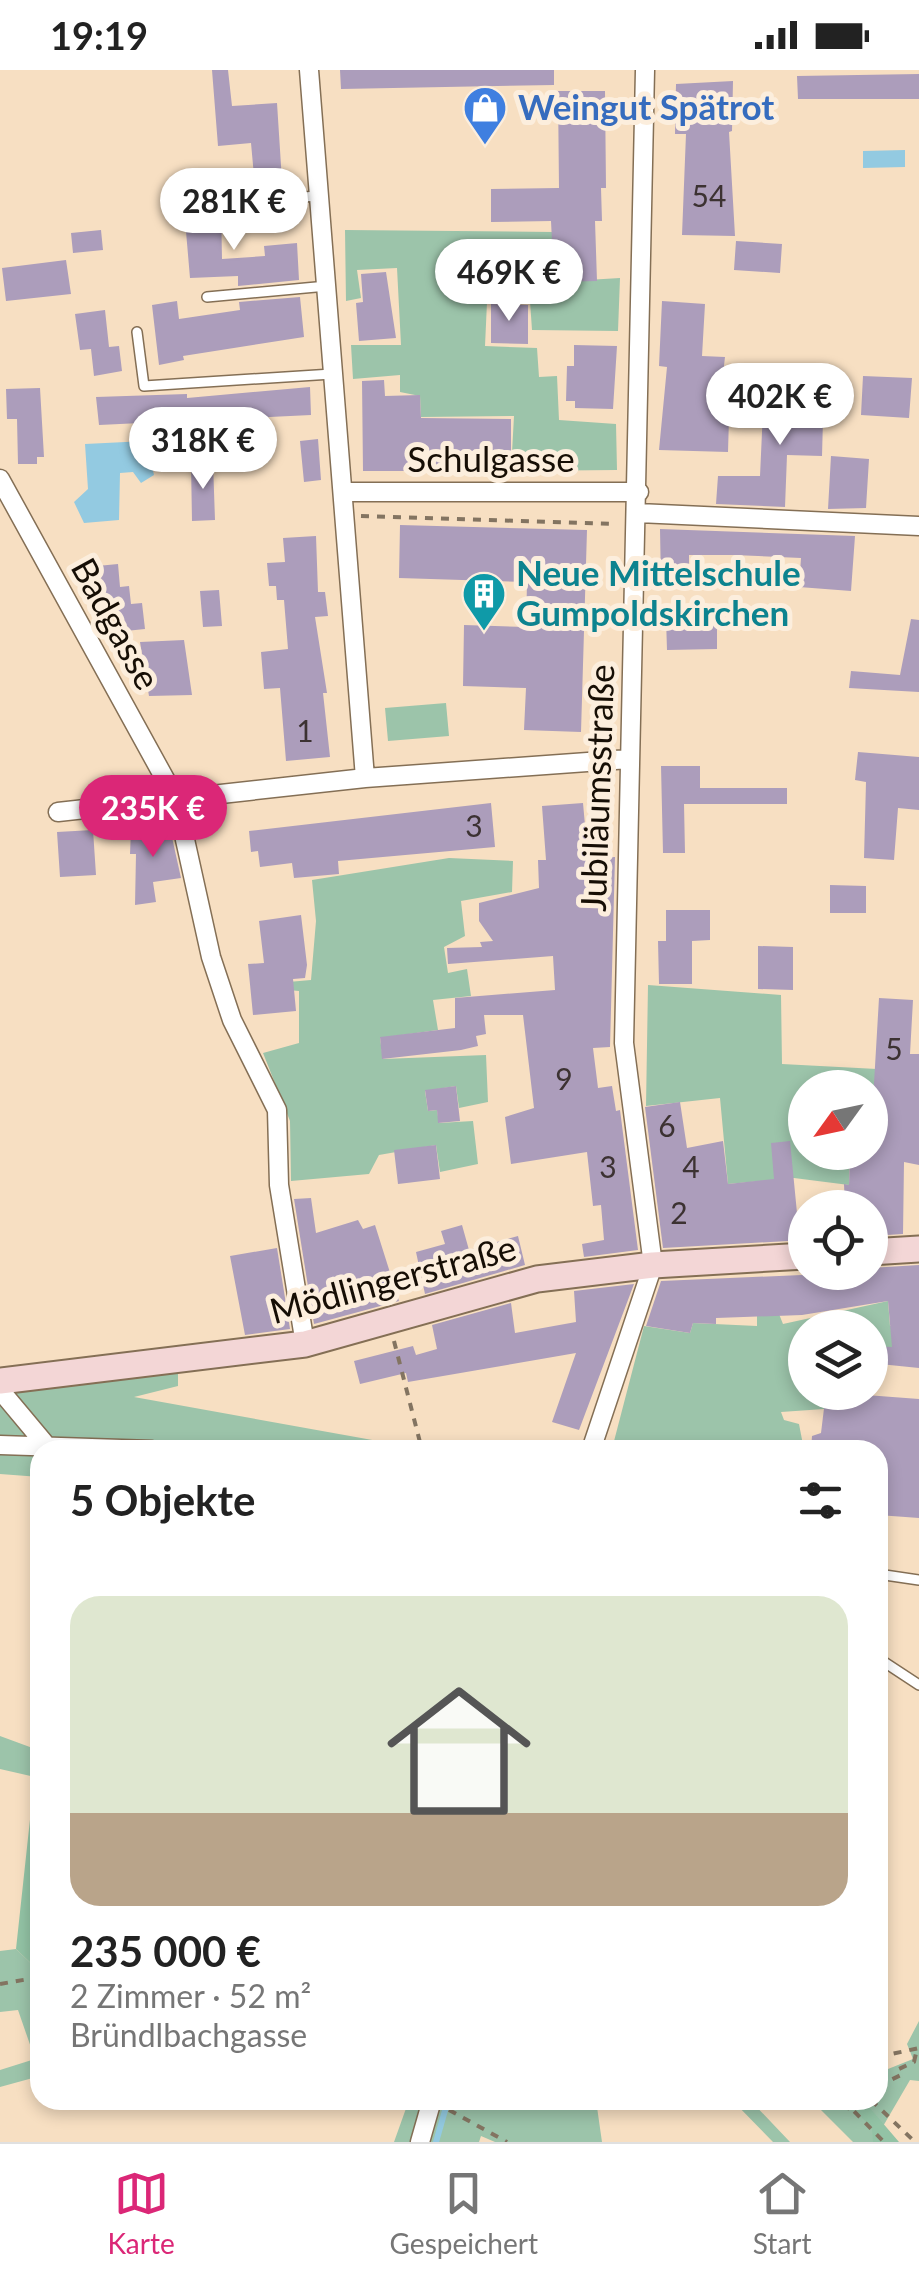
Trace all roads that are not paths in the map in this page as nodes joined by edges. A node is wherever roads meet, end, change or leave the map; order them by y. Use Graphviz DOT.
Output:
graph roads {
  1 [pos="309,70"];
  2 [pos="645,70"];
  3 [pos="319,196"];
  4 [pos="253,200"];
  5 [pos="327,286"];
  6 [pos="207,298"];
  7 [pos="137,332"];
  8 [pos="334,374"];
  9 [pos="0,479"];
  10 [pos="342,492"];
  11 [pos="639,492"];
  12 [pos="638,513"];
  13 [pos="919,526"];
  14 [pos="628,759"];
  15 [pos="365,778"];
  16 [pos="176,799"];
  17 [pos="58,812"];
  18 [pos="919,1249"];
  19 [pos="888,1251"];
  20 [pos="788,1257"];
  21 [pos="653,1265"];
  22 [pos="305,1344"];
  23 [pos="0,1382"];
  24 [pos="0,1390"];
  25 [pos="43,1440"];
  26 [pos="595,1440"];
  27 [pos="30,1445"];
  28 [pos="0,1446"];
  29 [pos="888,1575"];
  30 [pos="919,1580"];
  31 [pos="888,1664"];
  32 [pos="919,1684"];
  33 [pos="428,2110"];
  34 [pos="420,2142"];
  1 -- 3 [label="street"];
  2 -- 11 [label="street, Jubiläumsstraße"];
  3 -- 4 [label="lane"];
  3 -- 5 [label="street"];
  5 -- 6 [label="lane"];
  5 -- 8 [label="street"];
  7 -- 8 [label="lane"];
  8 -- 10 [label="street"];
  9 -- 16 [label="street, Badgasse"];
  10 -- 11 [label="street, Schulgasse"];
  10 -- 15 [label="street"];
  11 -- 12 [label="street, Jubiläumsstraße"];
  12 -- 13 [label="street"];
  12 -- 14 [label="street, Jubiläumsstraße"];
  14 -- 15 [label="street"];
  14 -- 21 [label="street, Jubiläumsstraße"];
  15 -- 16 [label="street"];
  16 -- 17 [label="street"];
  16 -- 22 [label="street, Badgasse"];
  18 -- 19 [label="main road"];
  20 -- 21 [label="main road, Mödlingerstraße"];
  21 -- 22 [label="main road, Mödlingerstraße"];
  21 -- 26 [label="street"];
  22 -- 23 [label="main road, Mödlingerstraße"];
  24 -- 25 [label="street"];
  27 -- 28 [label="street"];
  29 -- 30 [label="lane"];
  31 -- 32 [label="lane"];
  33 -- 34 [label="street"];
}
